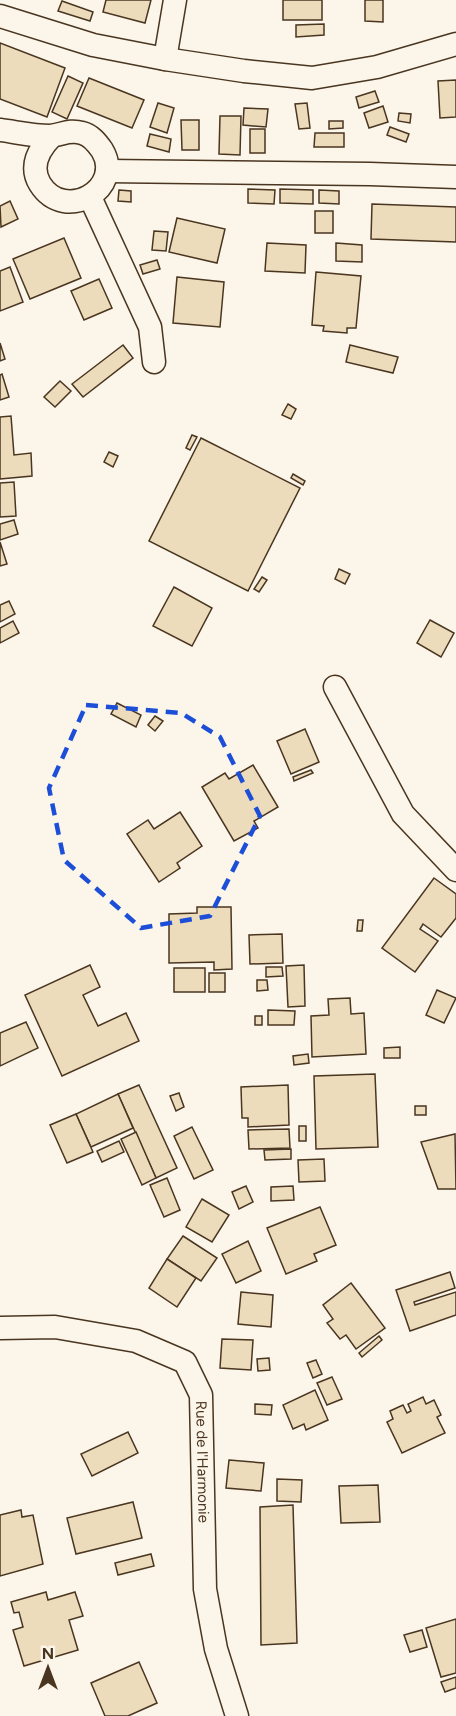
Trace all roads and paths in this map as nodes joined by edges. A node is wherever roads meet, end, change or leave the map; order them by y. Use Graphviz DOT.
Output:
graph roads {
  1 [pos="175,0"];
  2 [pos="0,16"];
  3 [pos="456,44"];
  4 [pos="165,60"];
  5 [pos="0,130"];
  6 [pos="52,136"];
  7 [pos="35,162"];
  8 [pos="107,171"];
  9 [pos="456,177"];
  10 [pos="90,197"];
  11 [pos="154,362"];
  12 [pos="335,687"];
  13 [pos="456,870"];
  14 [pos="0,1328"];
  15 [pos="237,1716"];
  1 -- 4 [label="street"];
  2 -- 4 [label="street"];
  3 -- 4 [label="street"];
  5 -- 6 [label="street"];
  5 -- 7 [label="street"];
  6 -- 7 [label="street"];
  6 -- 8 [label="street"];
  7 -- 10 [label="street"];
  8 -- 9 [label="street"];
  8 -- 10 [label="street"];
  10 -- 11 [label="street"];
  12 -- 13 [label="street"];
  14 -- 15 [label="street, Rue de l'Harmonie"];
}
